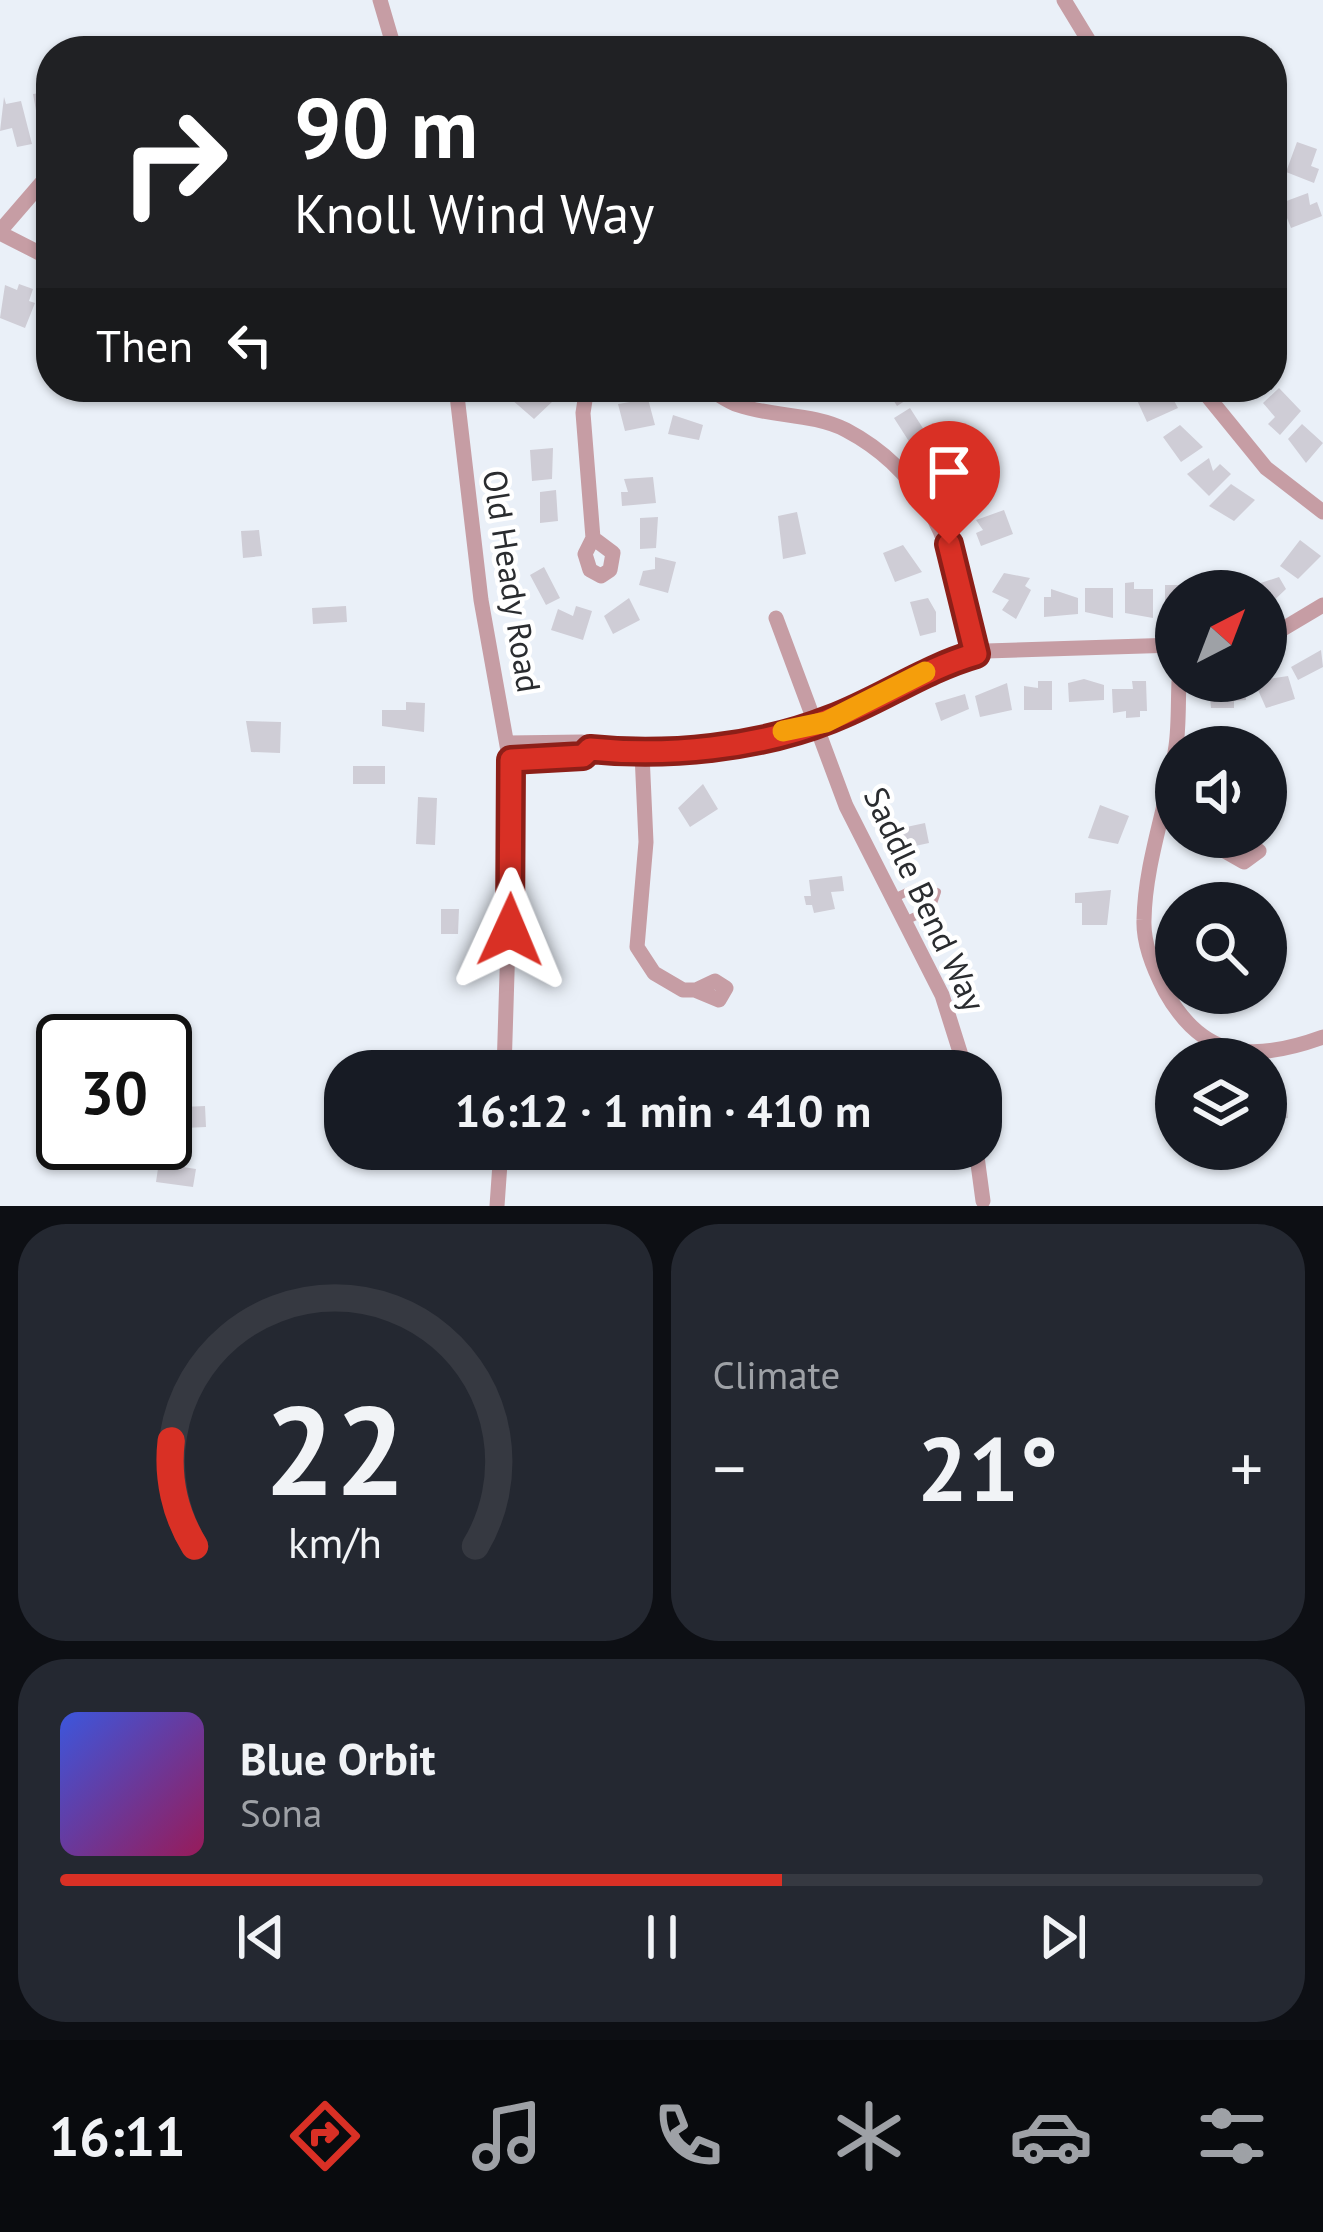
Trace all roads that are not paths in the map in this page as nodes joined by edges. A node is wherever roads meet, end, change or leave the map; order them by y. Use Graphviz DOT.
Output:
graph roads {
  1 [pos="380,0"];
  2 [pos="1064,0"];
  3 [pos="391,36"];
  4 [pos="1086,36"];
  5 [pos="36,190"];
  6 [pos="0,232"];
  7 [pos="36,251"];
  8 [pos="458,402"];
  9 [pos="585,402"];
  10 [pos="731,402"];
  11 [pos="1212,402"];
  12 [pos="1323,512"];
  13 [pos="593,538"];
  14 [pos="1323,605"];
  15 [pos="776,618"];
  16 [pos="1287,626"];
  17 [pos="1155,646"];
  18 [pos="976,654"];
  19 [pos="818,723"];
  20 [pos="509,752"];
  21 [pos="642,754"];
  22 [pos="1160,858"];
  23 [pos="891,900"];
  24 [pos="903,922"];
  25 [pos="695,990"];
  26 [pos="1323,1037"];
  27 [pos="504,1050"];
  28 [pos="959,1050"];
  29 [pos="500,1170"];
  30 [pos="979,1170"];
  31 [pos="983,1201"];
  32 [pos="497,1206"];
  1 -- 3 [label="street"];
  2 -- 4 [label="street"];
  5 -- 6 [label="street"];
  6 -- 7 [label="street"];
  8 -- 20 [label="street, Old Heady Road"];
  9 -- 13 [label="street"];
  10 -- 18 [label="street"];
  11 -- 12 [label="street"];
  14 -- 16 [label="street"];
  15 -- 19 [label="street, Saddle Bend Way"];
  17 -- 18 [label="street"];
  18 -- 19 [label="street"];
  19 -- 21 [label="street"];
  19 -- 23 [label="street, Saddle Bend Way"];
  20 -- 21 [label="street"];
  20 -- 27 [label="street, Old Heady Road"];
  21 -- 25 [label="street"];
  22 -- 26 [label="street"];
  23 -- 24 [label="street, Saddle Bend Way"];
  23 -- 24 [label="lane"];
  24 -- 28 [label="street, Saddle Bend Way"];
  29 -- 32 [label="street"];
  30 -- 31 [label="street"];
}
